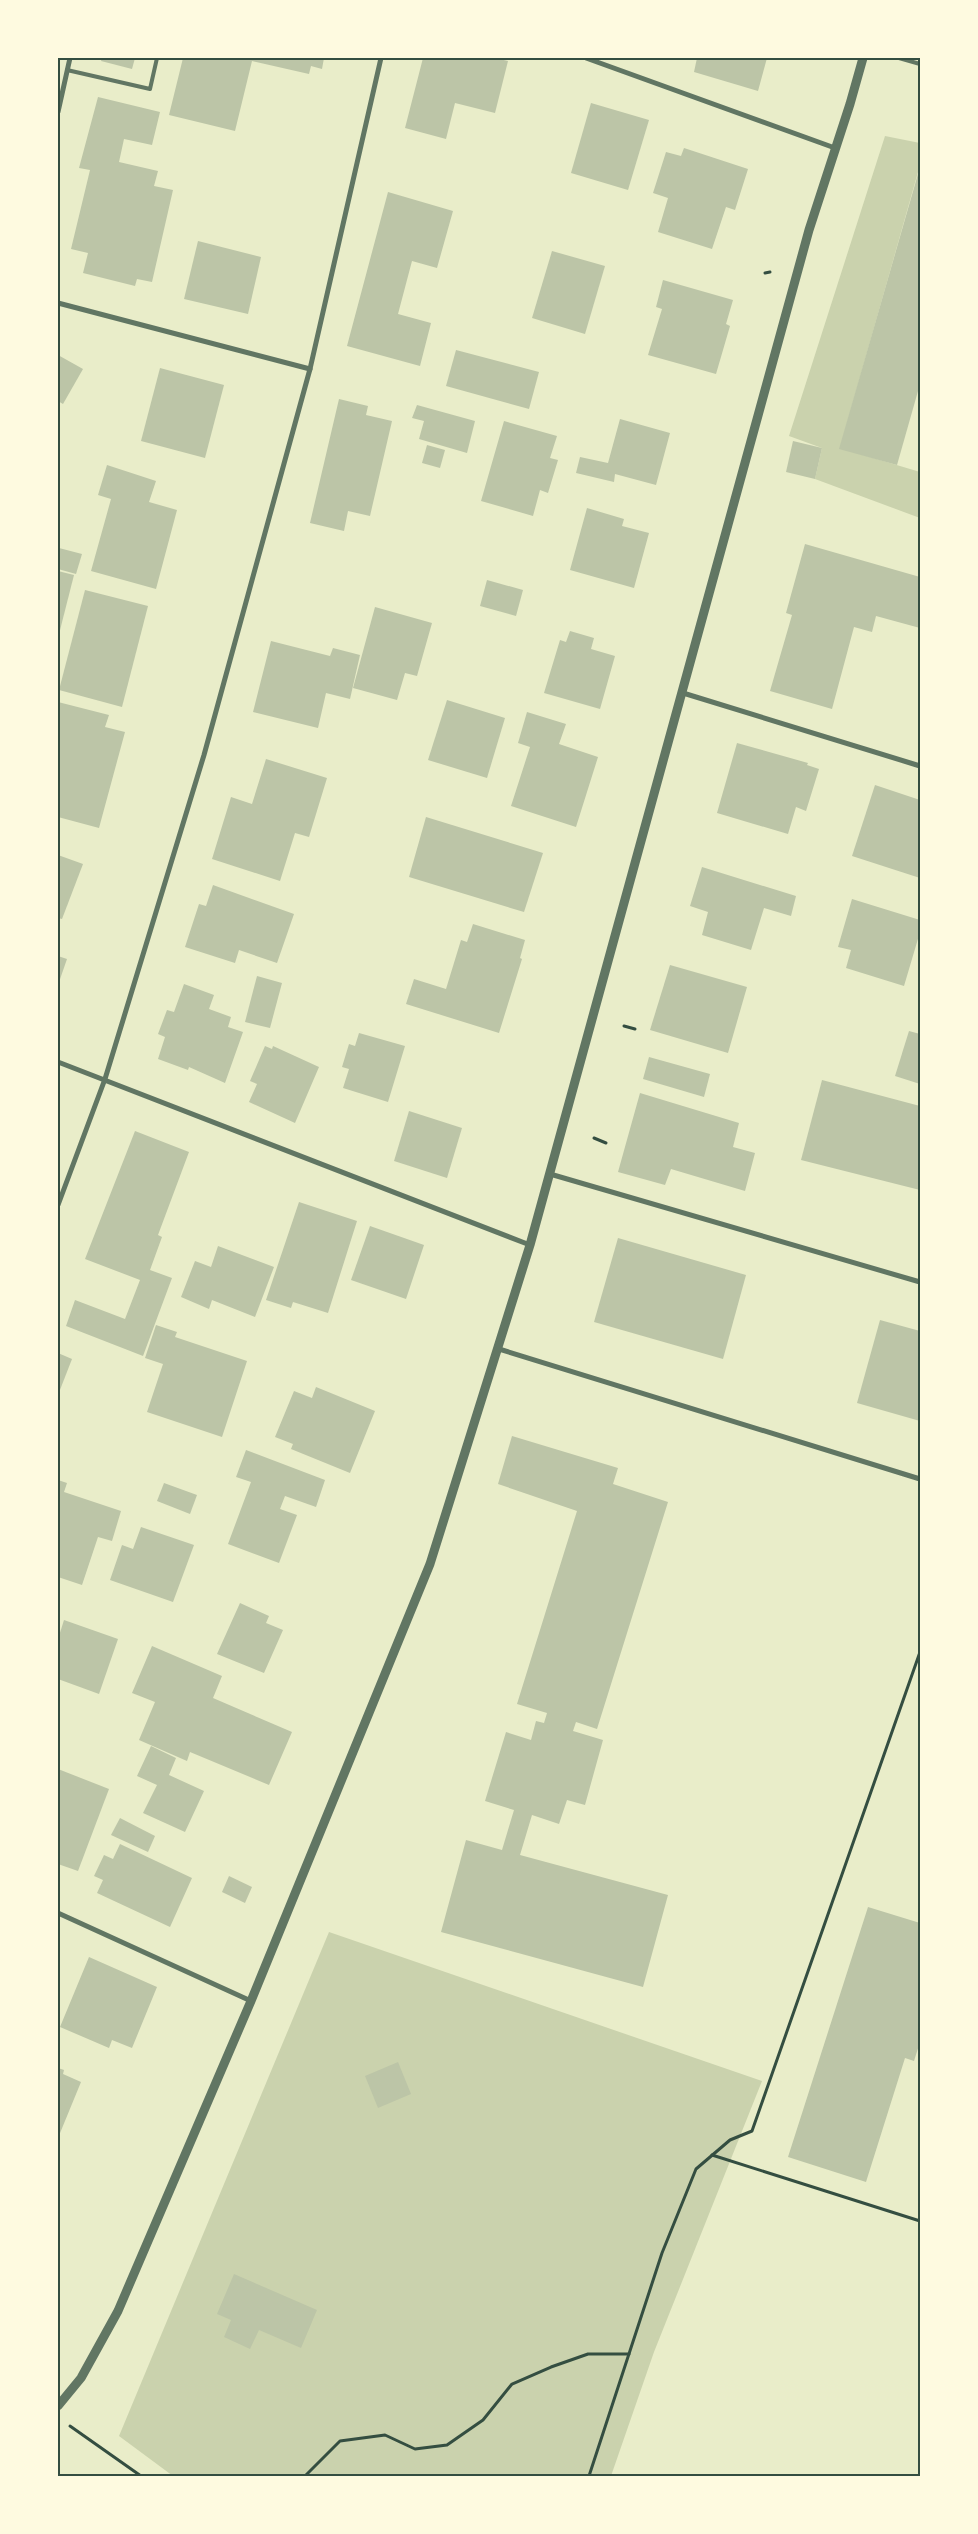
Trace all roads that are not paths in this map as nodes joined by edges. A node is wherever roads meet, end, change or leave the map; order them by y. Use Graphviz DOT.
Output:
graph roads {
  1 [pos="70,58"];
  2 [pos="157,58"];
  3 [pos="381,58"];
  4 [pos="586,58"];
  5 [pos="863,58"];
  6 [pos="902,58"];
  7 [pos="920,64"];
  8 [pos="66,70"];
  9 [pos="58,112"];
  10 [pos="835,148"];
  11 [pos="58,303"];
  12 [pos="310,369"];
  13 [pos="683,693"];
  14 [pos="920,766"];
  15 [pos="58,1062"];
  16 [pos="105,1079"];
  17 [pos="550,1174"];
  18 [pos="58,1205"];
  19 [pos="530,1246"];
  20 [pos="920,1282"];
  21 [pos="499,1349"];
  22 [pos="920,1479"];
  23 [pos="58,1913"];
  24 [pos="251,2001"];
  25 [pos="58,2406"];
  1 -- 8 [label="street"];
  2 -- 8 [label="lane"];
  3 -- 12 [label="street"];
  4 -- 10 [label="street"];
  5 -- 10 [label="street"];
  6 -- 7 [label="lane"];
  8 -- 9 [label="street"];
  10 -- 13 [label="street"];
  11 -- 12 [label="street"];
  12 -- 16 [label="street"];
  13 -- 14 [label="street"];
  13 -- 17 [label="street"];
  15 -- 16 [label="street"];
  16 -- 18 [label="street"];
  16 -- 19 [label="street"];
  17 -- 19 [label="street"];
  17 -- 20 [label="street"];
  19 -- 21 [label="street"];
  21 -- 22 [label="street"];
  21 -- 24 [label="street"];
  23 -- 24 [label="street"];
  24 -- 25 [label="street"];
}
